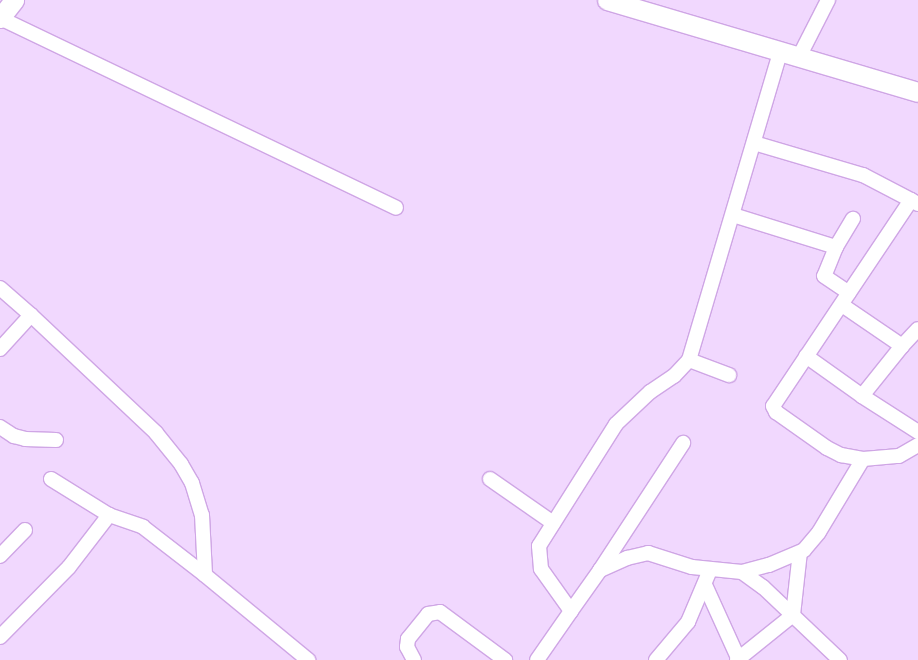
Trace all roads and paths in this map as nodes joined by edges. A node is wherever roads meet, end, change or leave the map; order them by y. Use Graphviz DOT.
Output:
graph roads {
  1 [pos="14,0"];
  2 [pos="607,0"];
  3 [pos="654,0"];
  4 [pos="828,0"];
  5 [pos="0,18"];
  6 [pos="802,51"];
  7 [pos="780,52"];
  8 [pos="918,80"];
  9 [pos="918,92"];
  10 [pos="754,143"];
  11 [pos="914,202"];
  12 [pos="396,208"];
  13 [pos="733,215"];
  14 [pos="853,219"];
  15 [pos="836,247"];
  16 [pos="0,288"];
  17 [pos="846,299"];
  18 [pos="31,315"];
  19 [pos="918,329"];
  20 [pos="902,346"];
  21 [pos="0,349"];
  22 [pos="806,356"];
  23 [pos="689,360"];
  24 [pos="729,375"];
  25 [pos="862,396"];
  26 [pos="0,427"];
  27 [pos="918,432"];
  28 [pos="56,440"];
  29 [pos="683,442"];
  30 [pos="918,445"];
  31 [pos="863,459"];
  32 [pos="51,479"];
  33 [pos="490,479"];
  34 [pos="109,515"];
  35 [pos="553,523"];
  36 [pos="25,530"];
  37 [pos="800,552"];
  38 [pos="0,556"];
  39 [pos="600,570"];
  40 [pos="710,570"];
  41 [pos="742,572"];
  42 [pos="206,575"];
  43 [pos="705,585"];
  44 [pos="571,611"];
  45 [pos="793,616"];
  46 [pos="0,636"];
  47 [pos="308,660"];
  48 [pos="414,660"];
  49 [pos="505,660"];
  50 [pos="537,660"];
  51 [pos="656,660"];
  52 [pos="738,660"];
  53 [pos="840,660"];
  1 -- 5 [label="main road"];
  2 -- 7 [label="main road"];
  3 -- 6 [label="main road"];
  4 -- 6 [label="street"];
  5 -- 12 [label="street"];
  6 -- 7 [label="main road"];
  6 -- 8 [label="main road"];
  6 -- 9 [label="main road"];
  7 -- 10 [label="street"];
  10 -- 11 [label="street"];
  10 -- 13 [label="street"];
  11 -- 17 [label="street"];
  13 -- 15 [label="street"];
  13 -- 23 [label="street"];
  14 -- 15 [label="street"];
  15 -- 17 [label="street"];
  16 -- 18 [label="street"];
  17 -- 20 [label="street"];
  17 -- 22 [label="street"];
  18 -- 21 [label="street"];
  18 -- 42 [label="street"];
  19 -- 20 [label="street"];
  20 -- 25 [label="street"];
  22 -- 25 [label="street"];
  22 -- 31 [label="street"];
  23 -- 24 [label="street"];
  23 -- 35 [label="street"];
  25 -- 27 [label="street"];
  26 -- 28 [label="street"];
  29 -- 39 [label="street"];
  30 -- 31 [label="street"];
  31 -- 37 [label="street"];
  32 -- 34 [label="street"];
  33 -- 35 [label="street"];
  34 -- 42 [label="street"];
  34 -- 46 [label="street"];
  35 -- 44 [label="street"];
  36 -- 38 [label="street"];
  37 -- 41 [label="street"];
  37 -- 45 [label="street"];
  39 -- 40 [label="street"];
  39 -- 44 [label="street"];
  40 -- 41 [label="street"];
  40 -- 43 [label="street"];
  41 -- 45 [label="street"];
  42 -- 47 [label="street"];
  43 -- 51 [label="street"];
  43 -- 52 [label="street"];
  44 -- 50 [label="street"];
  45 -- 52 [label="street"];
  45 -- 53 [label="street"];
  48 -- 49 [label="street"];
}
